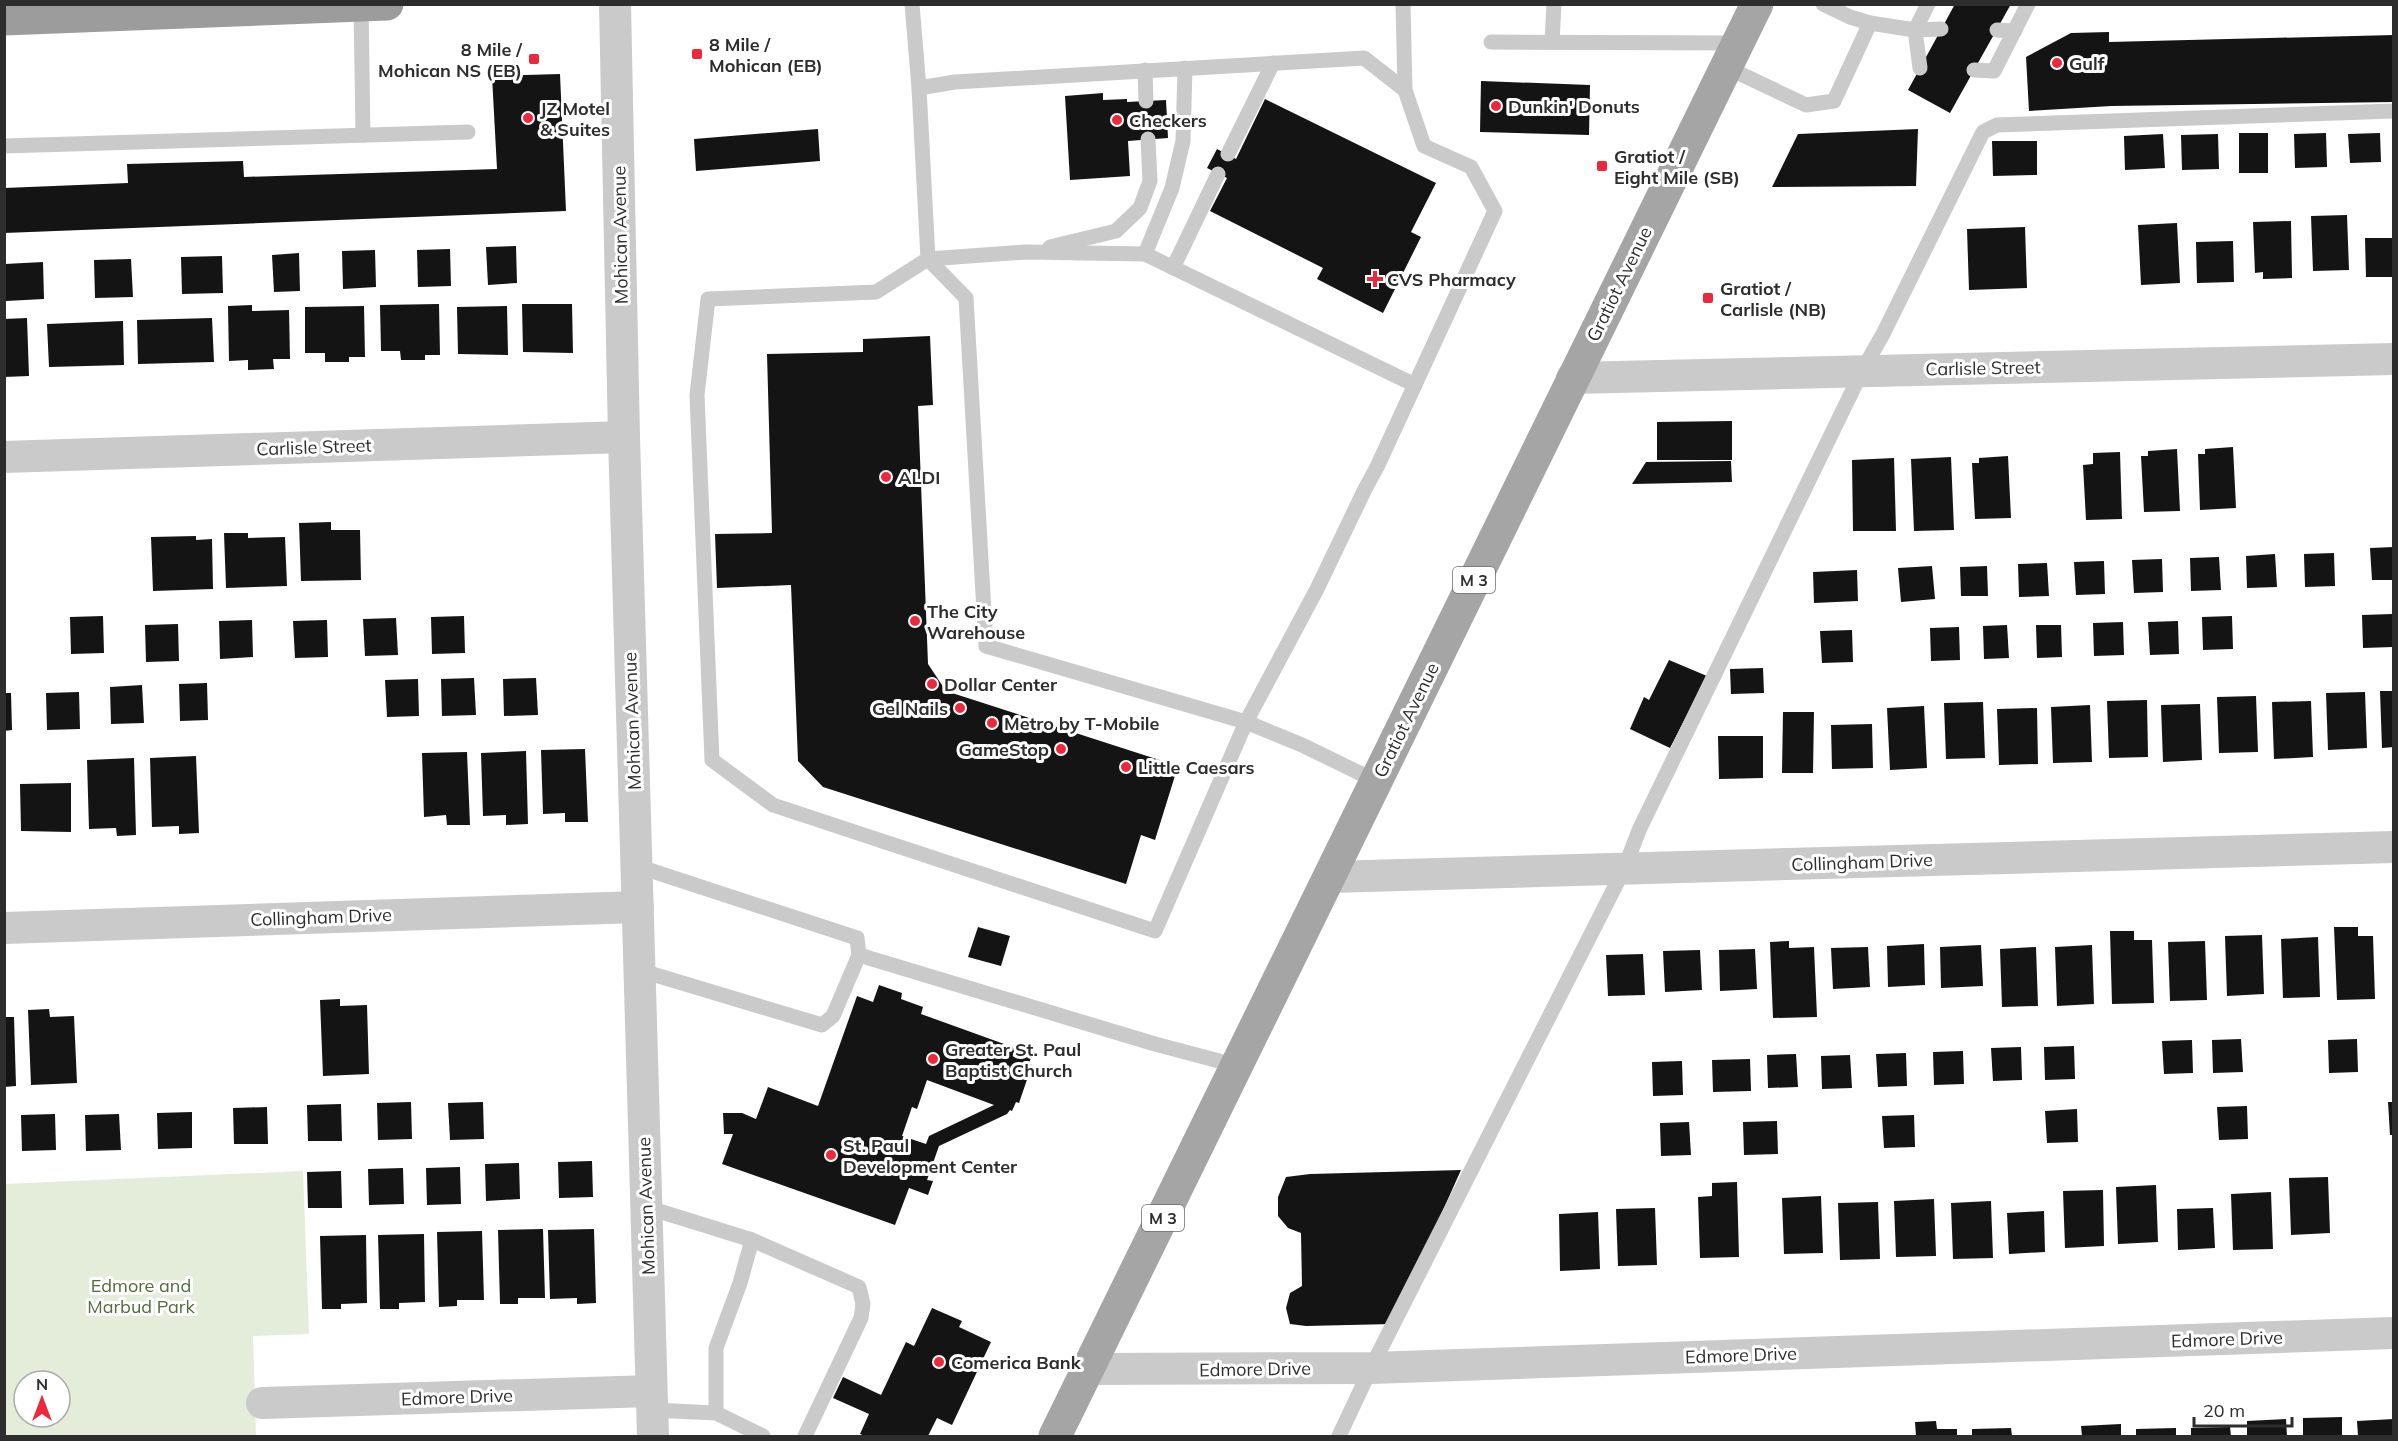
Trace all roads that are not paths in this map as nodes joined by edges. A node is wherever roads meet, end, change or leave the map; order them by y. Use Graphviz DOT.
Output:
graph roads {
  1 [pos="615,4"];
  2 [pos="912,4"];
  3 [pos="1403,4"];
  4 [pos="1554,4"];
  5 [pos="1757,4"];
  6 [pos="1823,4"];
  7 [pos="1928,4"];
  8 [pos="2028,4"];
  9 [pos="374,5"];
  10 [pos="271,7"];
  11 [pos="4,20"];
  12 [pos="1870,23"];
  13 [pos="1941,29"];
  14 [pos="1915,30"];
  15 [pos="1997,30"];
  16 [pos="2015,31"];
  17 [pos="1491,42"];
  18 [pos="1552,42"];
  19 [pos="1731,55"];
  20 [pos="1273,63"];
  21 [pos="1185,68"];
  22 [pos="1920,68"];
  23 [pos="1145,70"];
  24 [pos="1974,70"];
  25 [pos="919,88"];
  26 [pos="1405,90"];
  27 [pos="1146,101"];
  28 [pos="2394,111"];
  29 [pos="468,132"];
  30 [pos="363,135"];
  31 [pos="1148,139"];
  32 [pos="4,146"];
  33 [pos="1228,154"];
  34 [pos="1218,174"];
  35 [pos="1026,252"];
  36 [pos="1145,254"];
  37 [pos="928,259"];
  38 [pos="1173,268"];
  39 [pos="2394,359"];
  40 [pos="1862,371"];
  41 [pos="1572,378"];
  42 [pos="1415,385"];
  43 [pos="624,437"];
  44 [pos="4,457"];
  45 [pos="1246,722"];
  46 [pos="1376,782"];
  47 [pos="2394,847"];
  48 [pos="637,866"];
  49 [pos="1624,869"];
  50 [pos="1330,878"];
  51 [pos="638,907"];
  52 [pos="4,928"];
  53 [pos="859,955"];
  54 [pos="639,970"];
  55 [pos="1238,1066"];
  56 [pos="646,1207"];
  57 [pos="752,1240"];
  58 [pos="2394,1333"];
  59 [pos="1371,1368"];
  60 [pos="1089,1369"];
  61 [pos="262,1403"];
  62 [pos="652,1413"];
  63 [pos="716,1413"];
  64 [pos="763,1437"];
  65 [pos="804,1437"];
  66 [pos="1055,1437"];
  67 [pos="1339,1437"];
  1 -- 43 [label="street, Mohican Avenue"];
  2 -- 25 [label="lane"];
  3 -- 26 [label="lane"];
  4 -- 18 [label="lane"];
  5 -- 19 [label="main road, Gratiot Avenue / M 3"];
  6 -- 12 [label="lane"];
  7 -- 14 [label="lane"];
  8 -- 16 [label="lane"];
  9 -- 10 [label="highway"];
  9 -- 30 [label="lane"];
  10 -- 11 [label="highway"];
  12 -- 14 [label="lane"];
  12 -- 19 [label="lane"];
  13 -- 14 [label="lane"];
  14 -- 22 [label="lane"];
  15 -- 16 [label="lane"];
  16 -- 24 [label="lane"];
  17 -- 18 [label="lane"];
  18 -- 19 [label="lane"];
  19 -- 41 [label="main road, Gratiot Avenue / M 3"];
  20 -- 21 [label="lane"];
  20 -- 26 [label="lane"];
  20 -- 33 [label="lane"];
  21 -- 23 [label="lane"];
  21 -- 36 [label="lane"];
  23 -- 25 [label="lane"];
  23 -- 27 [label="lane"];
  25 -- 37 [label="lane"];
  26 -- 42 [label="lane"];
  28 -- 40 [label="lane"];
  29 -- 30 [label="lane"];
  30 -- 32 [label="lane"];
  31 -- 35 [label="lane"];
  34 -- 38 [label="lane"];
  35 -- 36 [label="lane"];
  35 -- 37 [label="lane"];
  36 -- 38 [label="lane"];
  37 -- 45 [label="lane"];
  37 -- 45 [label="lane"];
  38 -- 42 [label="lane"];
  39 -- 40 [label="street, Carlisle Street"];
  40 -- 41 [label="street, Carlisle Street"];
  40 -- 49 [label="lane"];
  41 -- 46 [label="main road, Gratiot Avenue / M 3"];
  42 -- 45 [label="lane"];
  43 -- 44 [label="street, Carlisle Street"];
  43 -- 48 [label="street, Mohican Avenue"];
  45 -- 46 [label="lane"];
  46 -- 50 [label="main road, Gratiot Avenue / M 3"];
  47 -- 49 [label="street, Collingham Drive"];
  48 -- 51 [label="street, Mohican Avenue"];
  48 -- 53 [label="lane"];
  49 -- 50 [label="street, Collingham Drive"];
  49 -- 59 [label="lane"];
  50 -- 55 [label="main road, Gratiot Avenue / M 3"];
  51 -- 52 [label="street, Collingham Drive"];
  51 -- 54 [label="street, Mohican Avenue"];
  53 -- 54 [label="lane"];
  53 -- 55 [label="lane"];
  54 -- 56 [label="street, Mohican Avenue"];
  55 -- 60 [label="main road, Gratiot Avenue / M 3"];
  56 -- 57 [label="lane"];
  56 -- 62 [label="street, Mohican Avenue"];
  57 -- 63 [label="lane"];
  57 -- 65 [label="lane"];
  58 -- 59 [label="street, Edmore Drive"];
  59 -- 60 [label="street, Edmore Drive"];
  59 -- 67 [label="lane"];
  60 -- 66 [label="main road, Gratiot Avenue / M 3"];
  61 -- 62 [label="street, Edmore Drive"];
  62 -- 63 [label="lane"];
  63 -- 64 [label="lane"];
}
